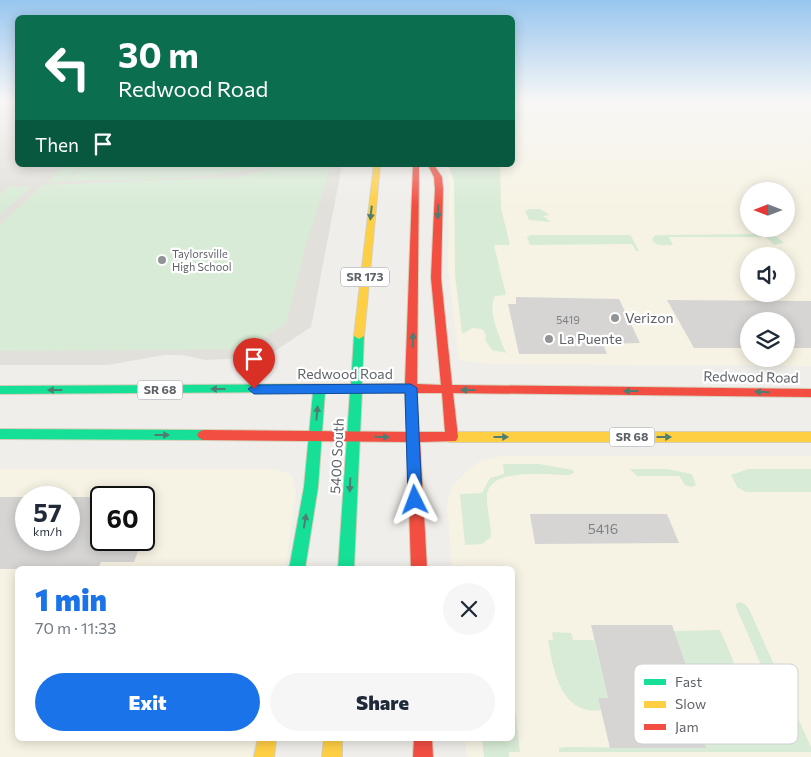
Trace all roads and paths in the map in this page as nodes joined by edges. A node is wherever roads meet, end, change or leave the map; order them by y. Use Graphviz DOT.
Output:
graph roads {
  1 [pos="376,167"];
  2 [pos="416,167"];
  3 [pos="433,167"];
  4 [pos="411,388"];
  5 [pos="355,389"];
  6 [pos="0,390"];
  7 [pos="319,390"];
  8 [pos="447,390"];
  9 [pos="811,393"];
  10 [pos="0,434"];
  11 [pos="315,436"];
  12 [pos="353,437"];
  13 [pos="412,437"];
  14 [pos="452,437"];
  15 [pos="811,437"];
  16 [pos="298,566"];
  17 [pos="346,566"];
  18 [pos="419,566"];
  19 [pos="267,741"];
  20 [pos="333,741"];
  21 [pos="423,741"];
  22 [pos="264,757"];
  23 [pos="332,757"];
  24 [pos="423,757"];
  1 -- 5 [label="main road, 5400 South / SR 173, one-way"];
  4 -- 2 [label="main road, one-way"];
  3 -- 8 [label="main road, one-way"];
  4 -- 5 [label="main road, Redwood Road / SR 68"];
  4 -- 8 [label="main road, Redwood Road / SR 68"];
  4 -- 13 [label="main road"];
  5 -- 7 [label="main road, Redwood Road / SR 68"];
  5 -- 12 [label="main road, 5400 South / SR 173"];
  7 -- 6 [label="main road, Redwood Road / SR 68, one-way"];
  11 -- 7 [label="main road, one-way"];
  9 -- 8 [label="main road, Redwood Road / SR 68, one-way"];
  8 -- 14 [label="main road"];
  10 -- 11 [label="main road, SR 68, one-way"];
  11 -- 12 [label="main road, SR 68"];
  16 -- 11 [label="main road, one-way"];
  12 -- 13 [label="main road, SR 68, one-way"];
  12 -- 17 [label="main road, 5400 South / SR 173, one-way"];
  13 -- 14 [label="main road, SR 68"];
  13 -- 18 [label="main road"];
  14 -- 15 [label="main road, SR 68, one-way"];
  19 -- 22 [label="main road"];
  20 -- 23 [label="main road"];
  21 -- 24 [label="main road"];
}
